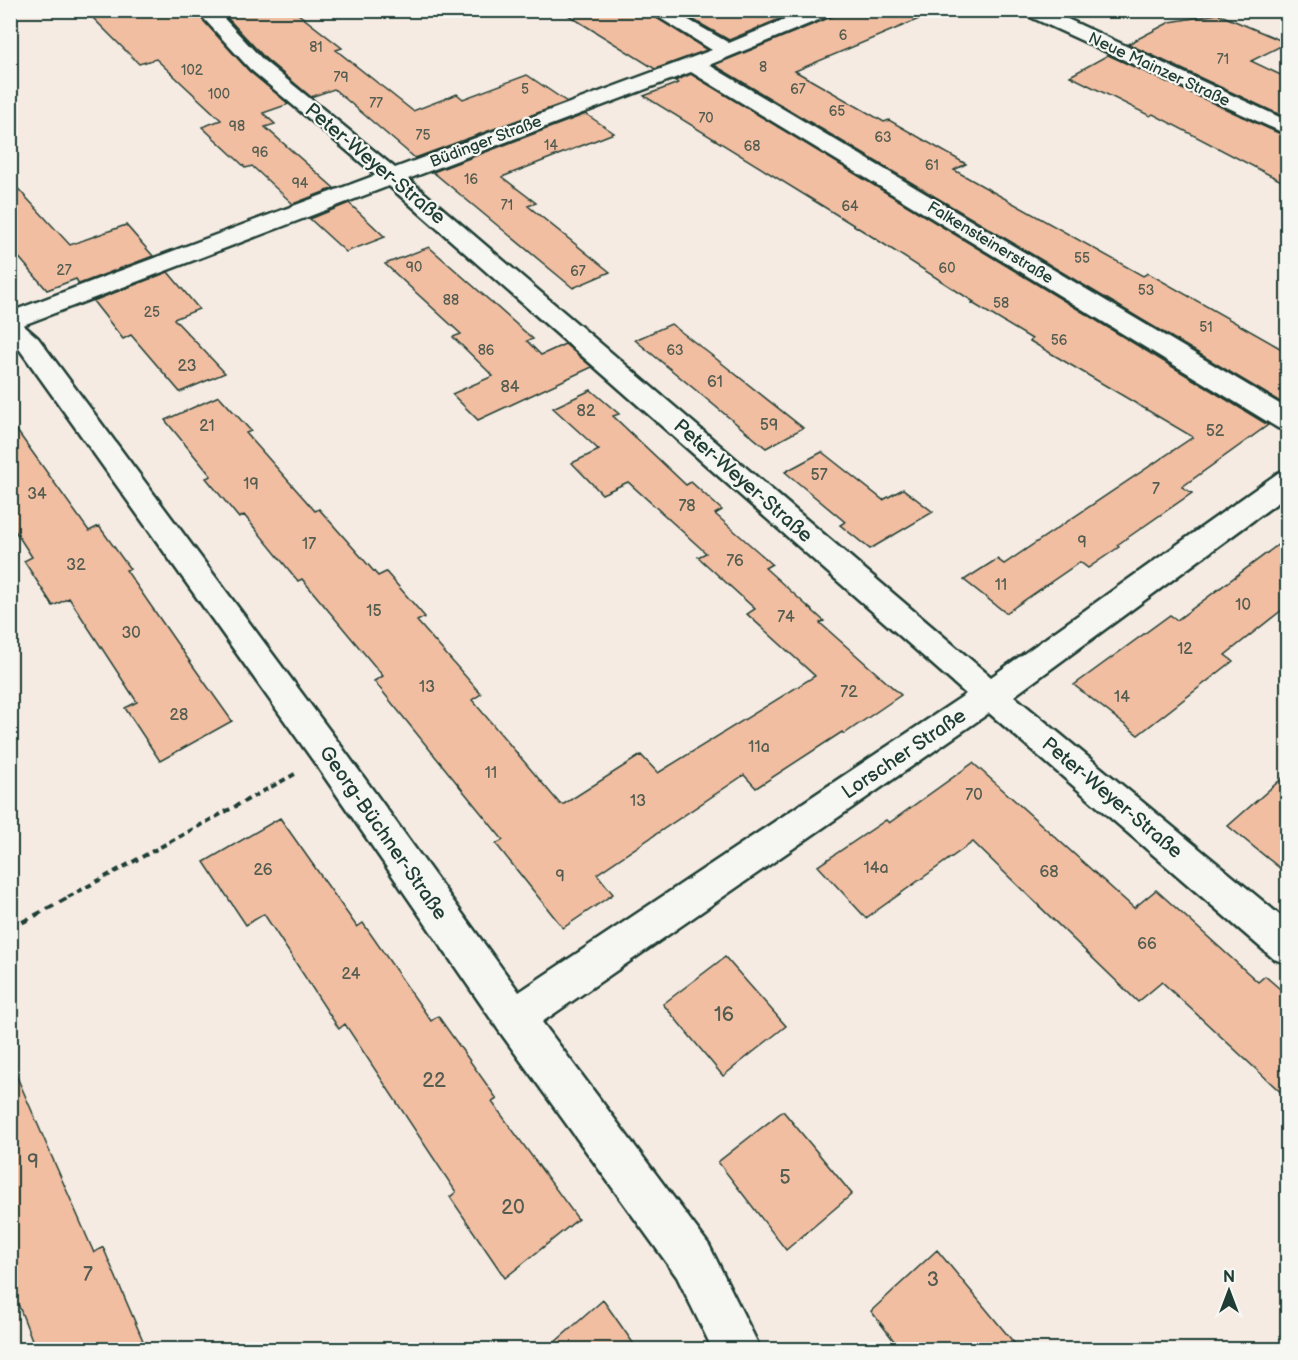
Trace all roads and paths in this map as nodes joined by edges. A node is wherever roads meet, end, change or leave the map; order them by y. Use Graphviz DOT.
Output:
graph roads {
  1 [pos="205,10"];
  2 [pos="656,10"];
  3 [pos="826,10"];
  4 [pos="1031,10"];
  5 [pos="728,51"];
  6 [pos="692,64"];
  7 [pos="1287,129"];
  8 [pos="392,177"];
  9 [pos="10,321"];
  10 [pos="10,327"];
  11 [pos="1287,422"];
  12 [pos="1287,480"];
  13 [pos="990,695"];
  14 [pos="329,756"];
  15 [pos="10,929"];
  16 [pos="1287,946"];
  17 [pos="514,1018"];
  18 [pos="738,1350"];
  1 -- 8 [label="street, Peter-Weyer-Straße"];
  2 -- 5 [label="street"];
  3 -- 5 [label="street, Büdinger Straße"];
  4 -- 7 [label="street, Neue Mainzer Straße"];
  5 -- 6 [label="street, Büdinger Straße"];
  6 -- 8 [label="street, Büdinger Straße"];
  6 -- 11 [label="street, Falkensteinerstraße"];
  8 -- 9 [label="street, Büdinger Straße"];
  8 -- 13 [label="street, Peter-Weyer-Straße"];
  10 -- 14 [label="street, Georg-Büchner-Straße"];
  12 -- 13 [label="street, Lorscher Straße"];
  13 -- 16 [label="street, Peter-Weyer-Straße"];
  13 -- 17 [label="street, Lorscher Straße"];
  14 -- 15 [label="path"];
  14 -- 17 [label="street, Georg-Büchner-Straße"];
  17 -- 18 [label="street, Georg-Büchner-Straße"];
}
